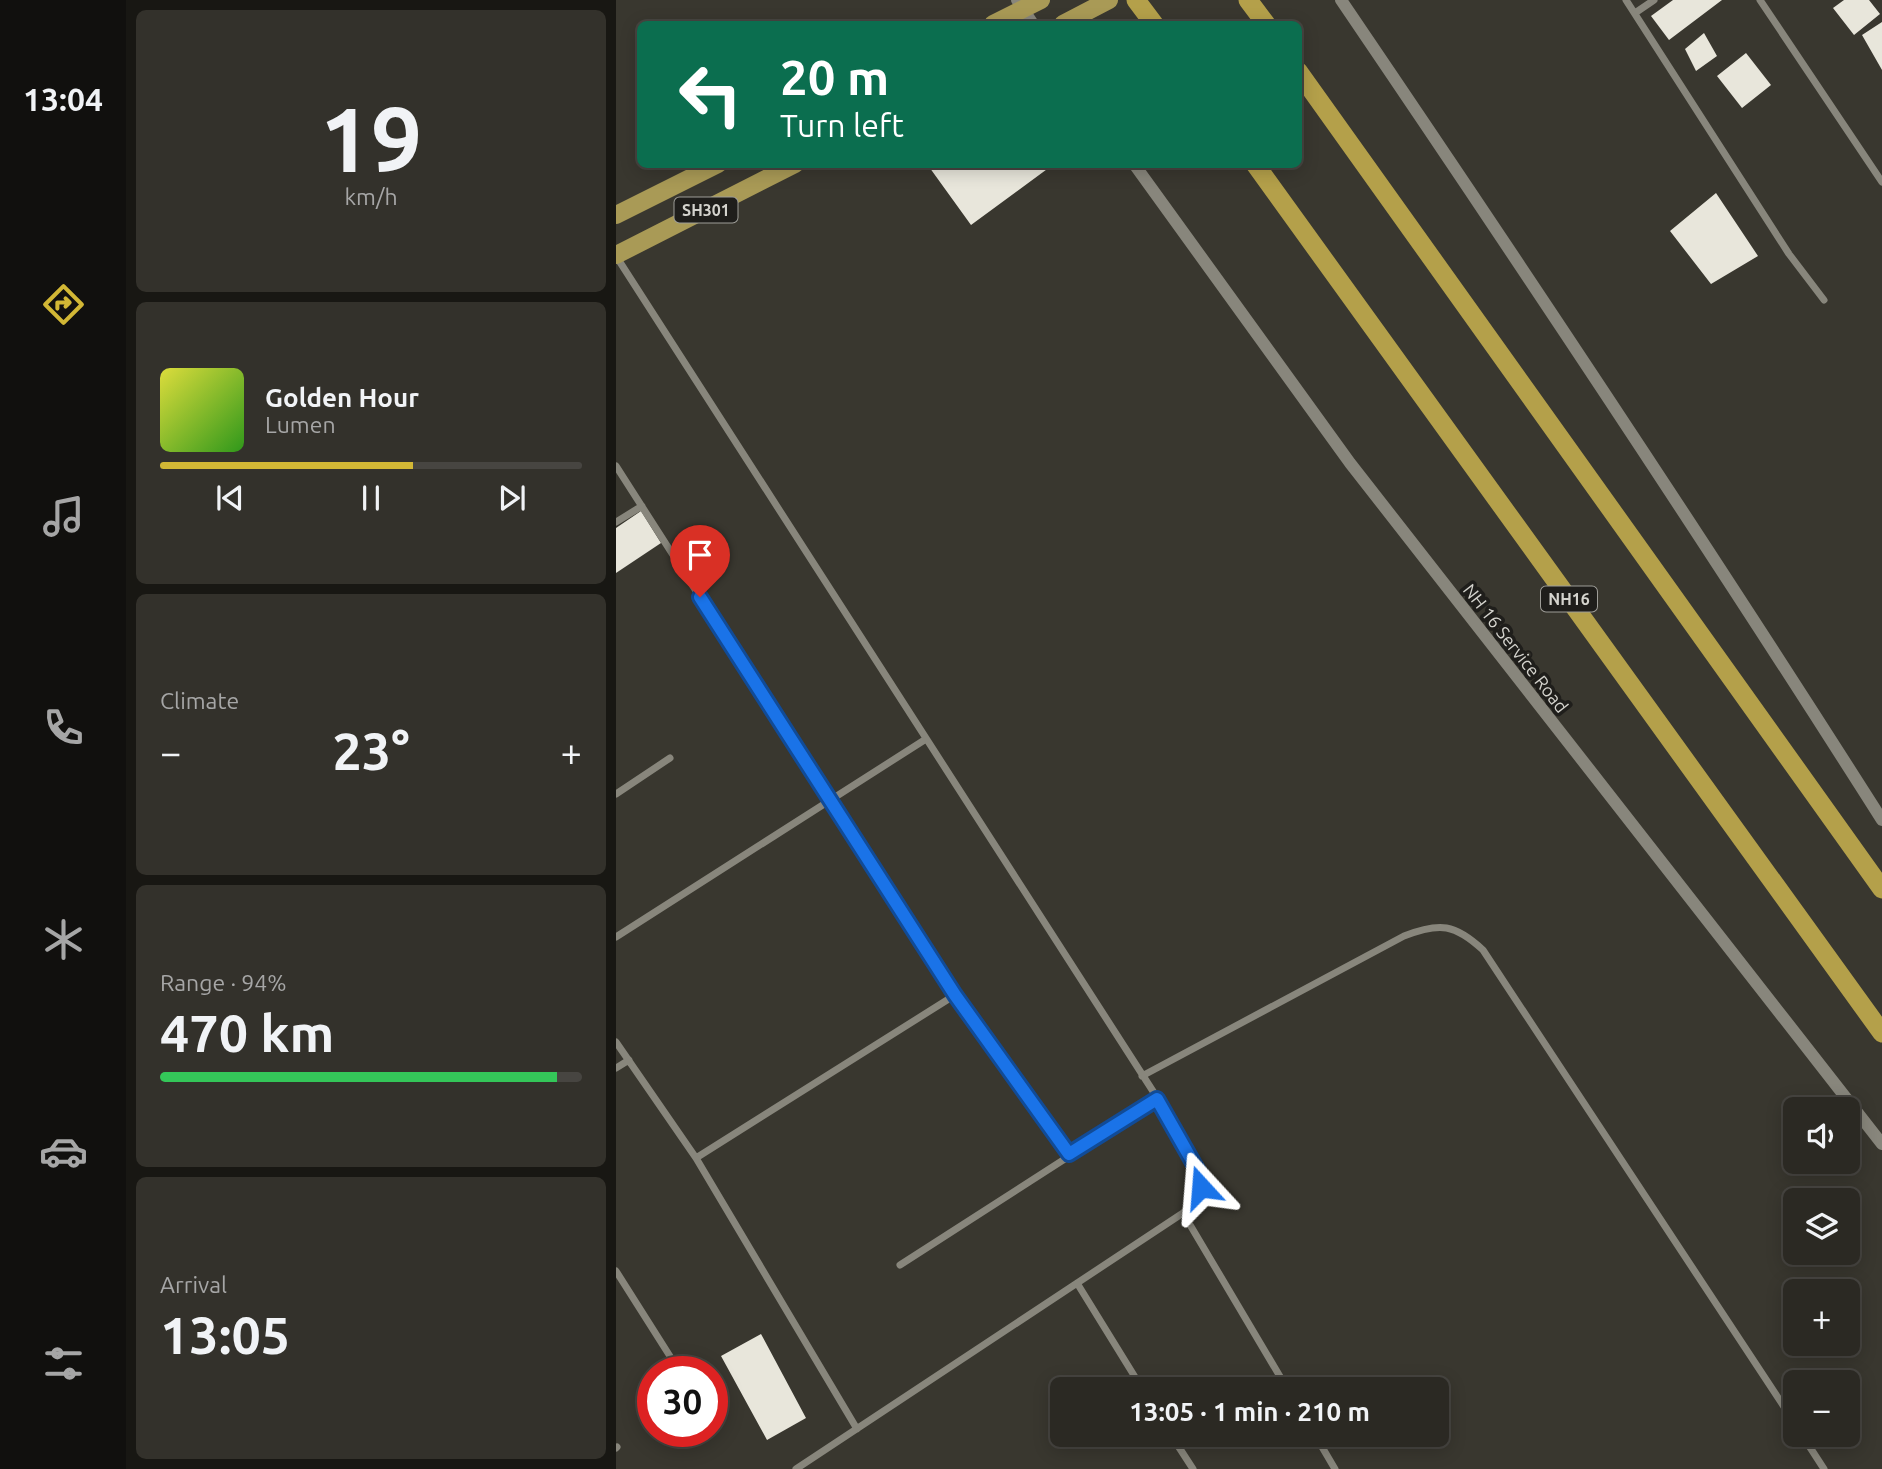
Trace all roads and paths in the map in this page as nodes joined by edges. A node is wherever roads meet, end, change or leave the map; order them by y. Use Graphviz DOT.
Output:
graph roads {
  1 [pos="1041,0"];
  2 [pos="1109,0"];
  3 [pos="1136,0"];
  4 [pos="1248,0"];
  5 [pos="1341,0"];
  6 [pos="1626,0"];
  7 [pos="1654,0"];
  8 [pos="1760,0"];
  9 [pos="1019,4"];
  10 [pos="1635,13"];
  11 [pos="997,21"];
  12 [pos="1031,21"];
  13 [pos="1069,21"];
  14 [pos="1152,21"];
  15 [pos="1264,21"];
  16 [pos="1302,77"];
  17 [pos="710,168"];
  18 [pos="787,168"];
  19 [pos="1137,168"];
  20 [pos="1258,168"];
  21 [pos="1882,182"];
  22 [pos="616,215"];
  23 [pos="616,255"];
  24 [pos="1824,300"];
  25 [pos="616,466"];
  26 [pos="642,506"];
  27 [pos="616,522"];
  28 [pos="926,739"];
  29 [pos="670,758"];
  30 [pos="616,794"];
  31 [pos="830,801"];
  32 [pos="1882,820"];
  33 [pos="1882,889"];
  34 [pos="616,937"];
  35 [pos="955,995"];
  36 [pos="1882,1032"];
  37 [pos="616,1042"];
  38 [pos="629,1060"];
  39 [pos="616,1068"];
  40 [pos="1142,1076"];
  41 [pos="1157,1099"];
  42 [pos="1882,1144"];
  43 [pos="1069,1154"];
  44 [pos="696,1158"];
  45 [pos="1183,1213"];
  46 [pos="900,1265"];
  47 [pos="616,1272"];
  48 [pos="1077,1283"];
  49 [pos="670,1356"];
  50 [pos="1135,1377"];
  51 [pos="1280,1377"];
  52 [pos="1783,1405"];
  53 [pos="857,1429"];
  54 [pos="1179,1447"];
  55 [pos="1322,1447"];
  56 [pos="1810,1447"];
  57 [pos="796,1469"];
  58 [pos="1193,1469"];
  59 [pos="1335,1469"];
  60 [pos="1824,1469"];
  1 -- 9 [label="main road"];
  2 -- 13 [label="main road"];
  3 -- 14 [label="highway"];
  4 -- 15 [label="highway"];
  5 -- 32 [label="street"];
  6 -- 10 [label="street"];
  7 -- 10 [label="street"];
  8 -- 21 [label="street"];
  9 -- 11 [label="main road"];
  9 -- 12 [label="street"];
  10 -- 24 [label="street"];
  16 -- 33 [label="highway"];
  17 -- 22 [label="main road, SH301"];
  18 -- 23 [label="main road, SH301"];
  19 -- 42 [label="street, NH 16 Service Road"];
  20 -- 36 [label="highway, NH16"];
  23 -- 28 [label="street"];
  25 -- 26 [label="street"];
  26 -- 27 [label="street"];
  26 -- 31 [label="street"];
  28 -- 31 [label="street"];
  28 -- 40 [label="street"];
  29 -- 30 [label="street"];
  31 -- 34 [label="street"];
  31 -- 35 [label="street"];
  35 -- 43 [label="street"];
  35 -- 44 [label="street"];
  37 -- 38 [label="street"];
  38 -- 39 [label="street"];
  38 -- 44 [label="street"];
  40 -- 41 [label="street"];
  40 -- 52 [label="street"];
  41 -- 43 [label="street"];
  41 -- 45 [label="street"];
  43 -- 46 [label="street"];
  44 -- 53 [label="street"];
  45 -- 48 [label="street"];
  45 -- 51 [label="street"];
  47 -- 49 [label="street"];
  48 -- 50 [label="street"];
  48 -- 53 [label="street"];
  53 -- 57 [label="street"];
  54 -- 58 [label="street"];
  55 -- 59 [label="street"];
  56 -- 60 [label="street"];
}
